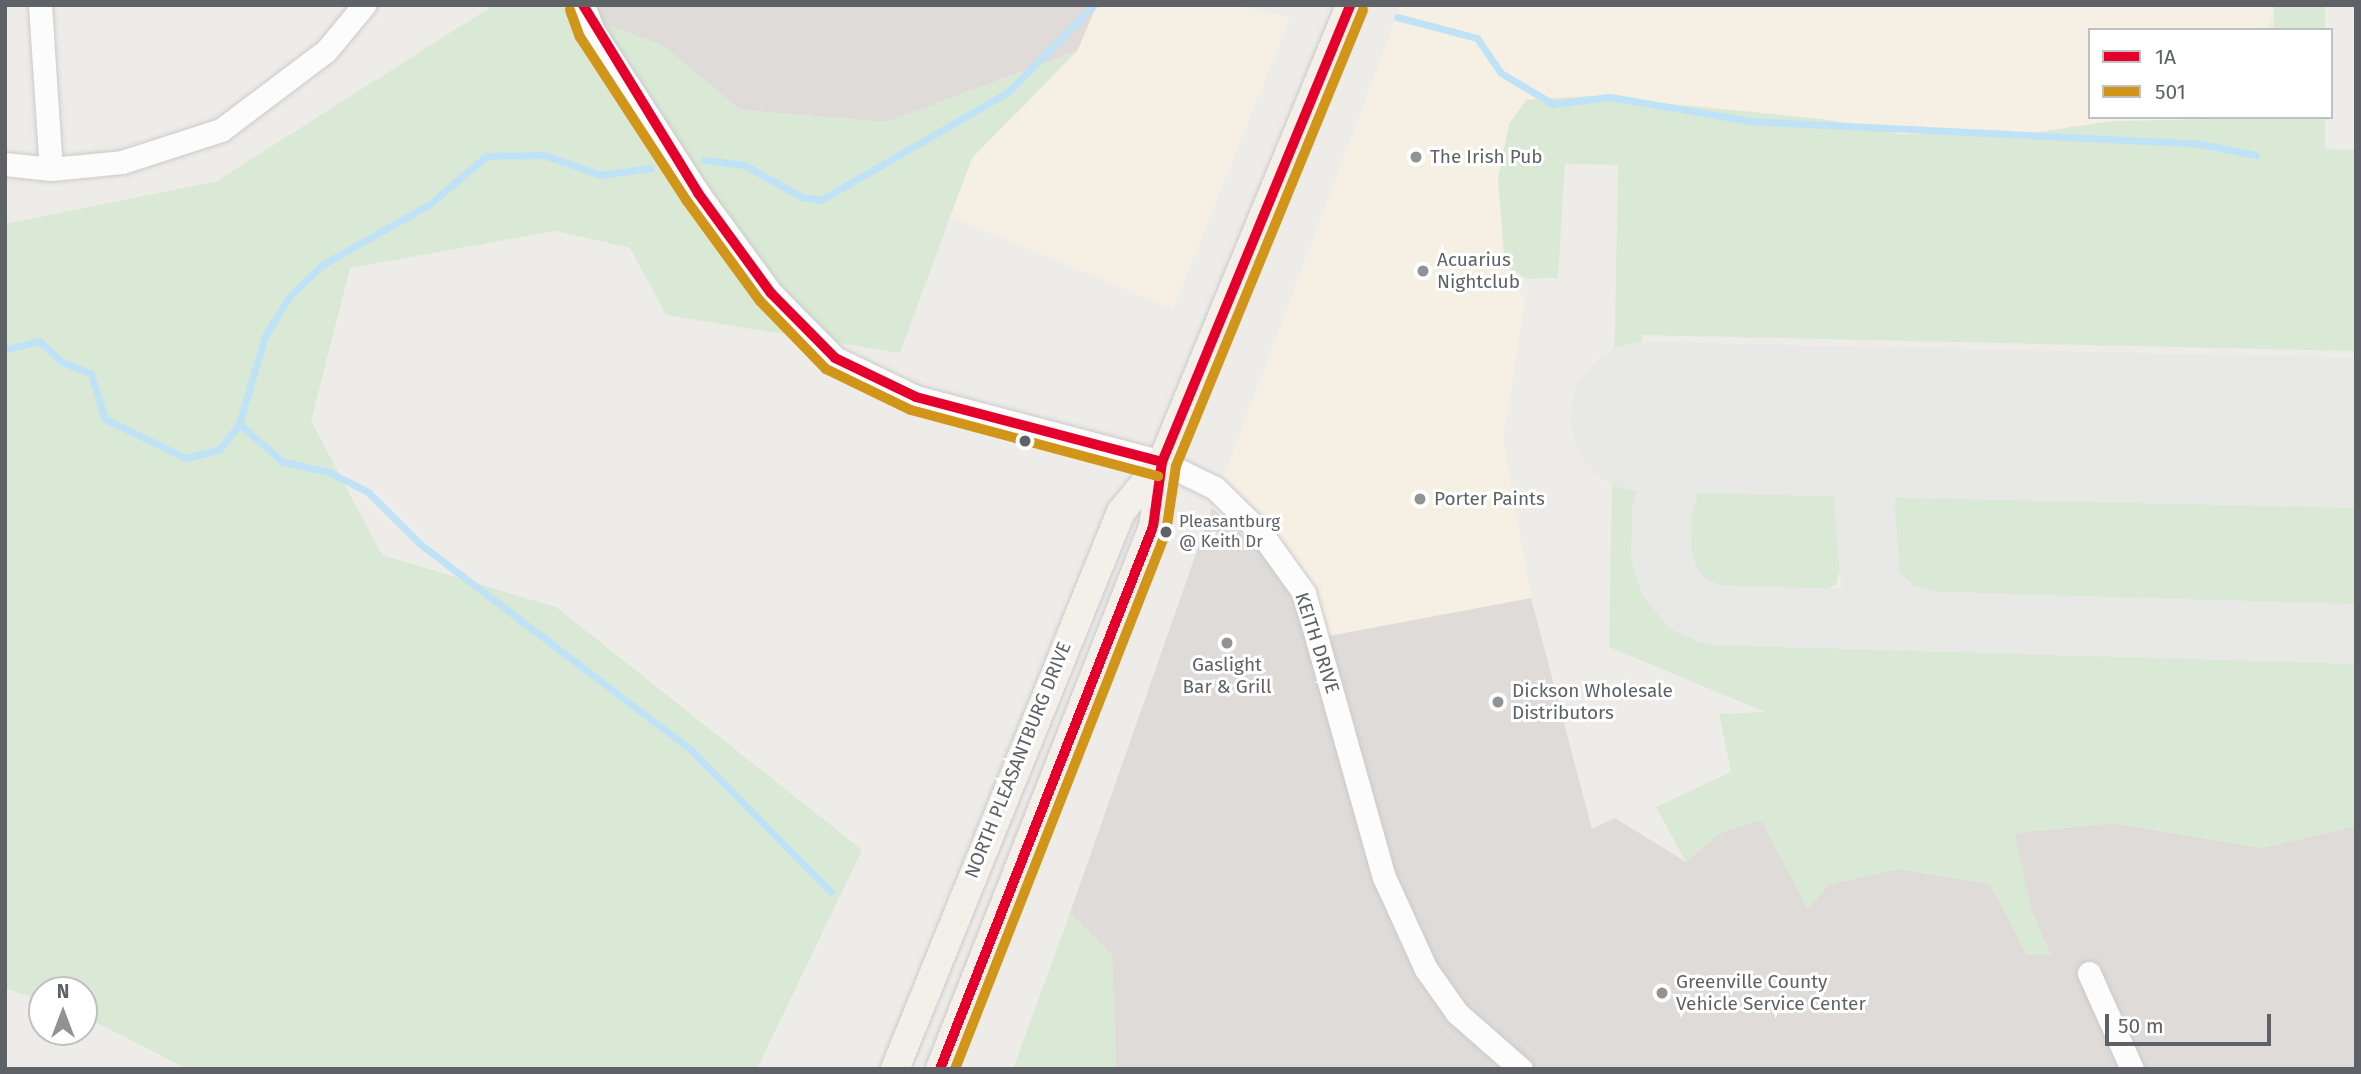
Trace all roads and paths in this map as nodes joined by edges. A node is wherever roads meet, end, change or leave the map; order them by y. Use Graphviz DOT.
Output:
graph roads {
  1 [pos="40,5"];
  2 [pos="364,5"];
  3 [pos="583,5"];
  4 [pos="1350,5"];
  5 [pos="5,164"];
  6 [pos="51,169"];
  7 [pos="1162,462"];
  8 [pos="2089,973"];
  9 [pos="895,1069"];
  10 [pos="940,1069"];
  11 [pos="1521,1069"];
  12 [pos="2132,1069"];
  1 -- 6 [label="street"];
  2 -- 6 [label="street"];
  3 -- 7 [label="street, KEITH DRIVE"];
  4 -- 7 [label="main road, NORTH PLEASANTBURG DRIVE"];
  5 -- 6 [label="street"];
  7 -- 9 [label="main road, NORTH PLEASANTBURG DRIVE"];
  7 -- 10 [label="main road, NORTH PLEASANTBURG DRIVE"];
  7 -- 11 [label="street, KEITH DRIVE"];
  8 -- 12 [label="street"];
}
